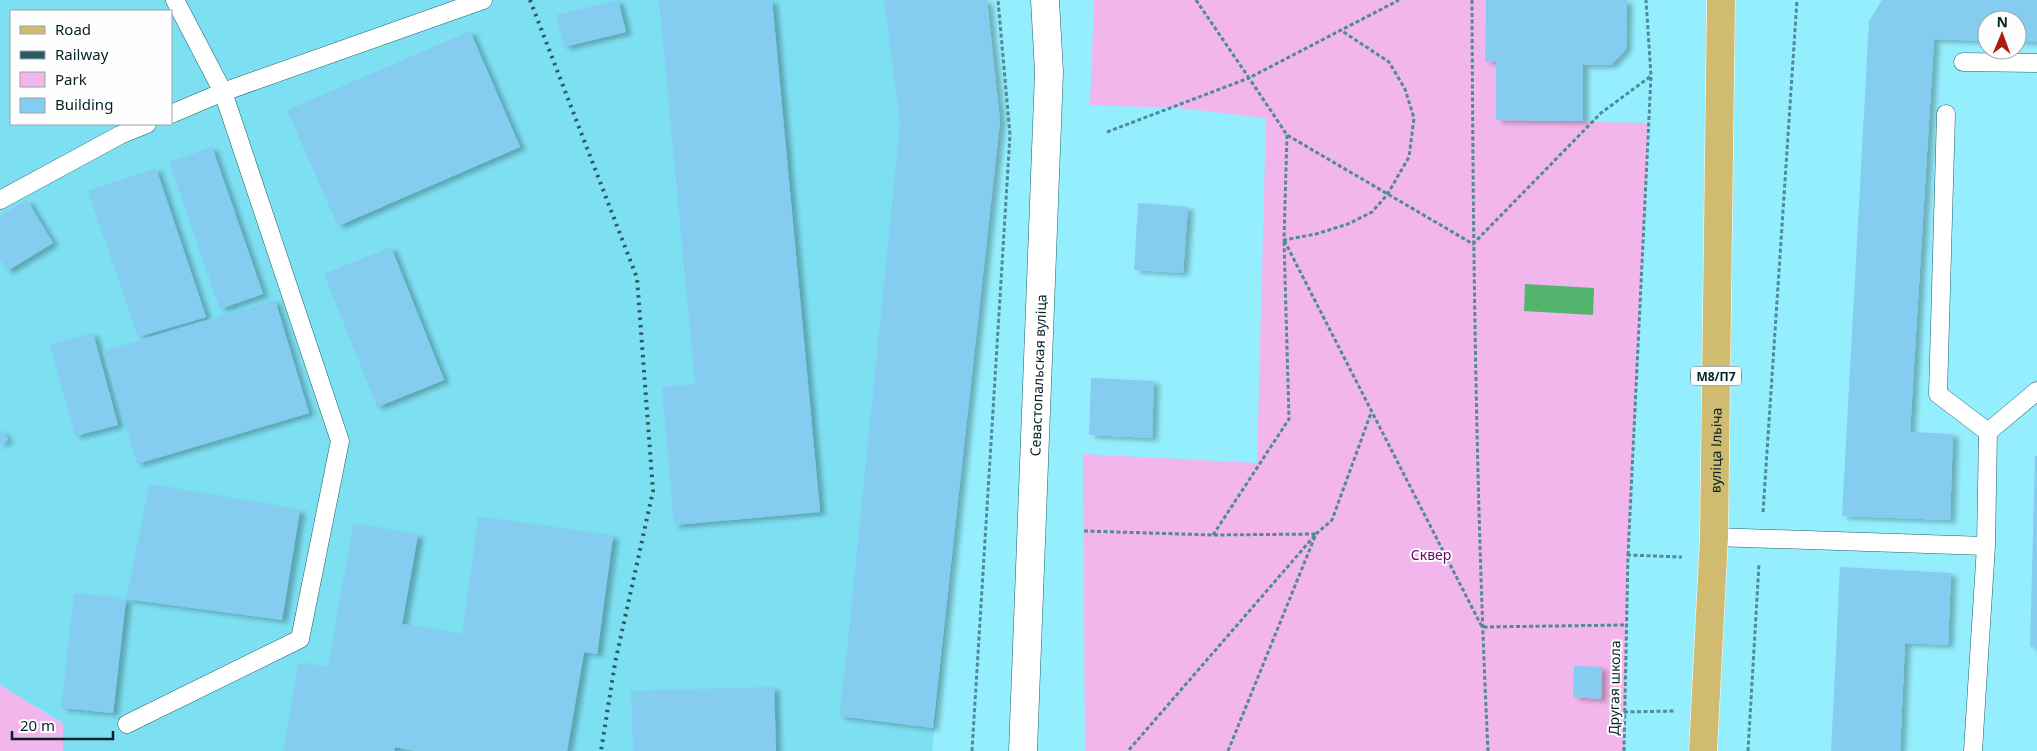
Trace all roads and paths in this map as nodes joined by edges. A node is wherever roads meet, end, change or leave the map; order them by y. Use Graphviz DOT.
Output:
graph roads {
  1 [pos="174,0"];
  2 [pos="483,0"];
  3 [pos="998,0"];
  4 [pos="1045,0"];
  5 [pos="1196,0"];
  6 [pos="1399,0"];
  7 [pos="1472,0"];
  8 [pos="1646,0"];
  9 [pos="1721,0"];
  10 [pos="1797,0"];
  11 [pos="1342,31"];
  12 [pos="1963,62"];
  13 [pos="2037,63"];
  14 [pos="1651,76"];
  15 [pos="1249,78"];
  16 [pos="223,92"];
  17 [pos="172,114"];
  18 [pos="1946,114"];
  19 [pos="145,125"];
  20 [pos="1107,132"];
  21 [pos="1287,135"];
  22 [pos="1387,195"];
  23 [pos="0,200"];
  24 [pos="1284,240"];
  25 [pos="1472,244"];
  26 [pos="2037,390"];
  27 [pos="1371,413"];
  28 [pos="1988,432"];
  29 [pos="1084,531"];
  30 [pos="1316,534"];
  31 [pos="1213,535"];
  32 [pos="1714,537"];
  33 [pos="1762,538"];
  34 [pos="1986,546"];
  35 [pos="1628,555"];
  36 [pos="1482,627"];
  37 [pos="1705,711"];
  38 [pos="1624,712"];
  39 [pos="127,724"];
  40 [pos="972,751"];
  41 [pos="1023,751"];
  42 [pos="1128,751"];
  43 [pos="1228,751"];
  44 [pos="1488,751"];
  45 [pos="1624,751"];
  46 [pos="1703,751"];
  47 [pos="1973,751"];
  1 -- 16 [label="lane"];
  2 -- 16 [label="lane"];
  3 -- 40 [label="path"];
  4 -- 41 [label="street, Севастопальская вуліца"];
  5 -- 15 [label="path"];
  6 -- 11 [label="path"];
  7 -- 25 [label="path"];
  8 -- 14 [label="path"];
  9 -- 32 [label="main road, вуліца Ільіча / М8/П7"];
  10 -- 33 [label="path"];
  11 -- 15 [label="path"];
  11 -- 22 [label="path"];
  12 -- 13 [label="lane"];
  14 -- 25 [label="path"];
  14 -- 35 [label="path"];
  15 -- 20 [label="path"];
  15 -- 21 [label="path"];
  16 -- 17 [label="lane"];
  16 -- 39 [label="lane"];
  18 -- 28 [label="lane"];
  19 -- 23 [label="lane"];
  21 -- 22 [label="path"];
  21 -- 24 [label="path"];
  22 -- 24 [label="path"];
  22 -- 25 [label="path"];
  24 -- 27 [label="path"];
  24 -- 31 [label="path"];
  25 -- 36 [label="path"];
  26 -- 28 [label="lane"];
  27 -- 30 [label="path"];
  27 -- 36 [label="path"];
  28 -- 34 [label="lane"];
  29 -- 31 [label="path"];
  30 -- 31 [label="path"];
  30 -- 42 [label="path"];
  30 -- 43 [label="path"];
  32 -- 33 [label="lane"];
  32 -- 37 [label="main road, вуліца Ільіча / М8/П7"];
  33 -- 34 [label="lane"];
  34 -- 47 [label="lane"];
  36 -- 38 [label="path, Другая школа"];
  36 -- 44 [label="path"];
  37 -- 38 [label="path"];
  37 -- 46 [label="main road, вуліца Ільіча / М8/П7"];
  38 -- 45 [label="path, Другая школа"];
}
